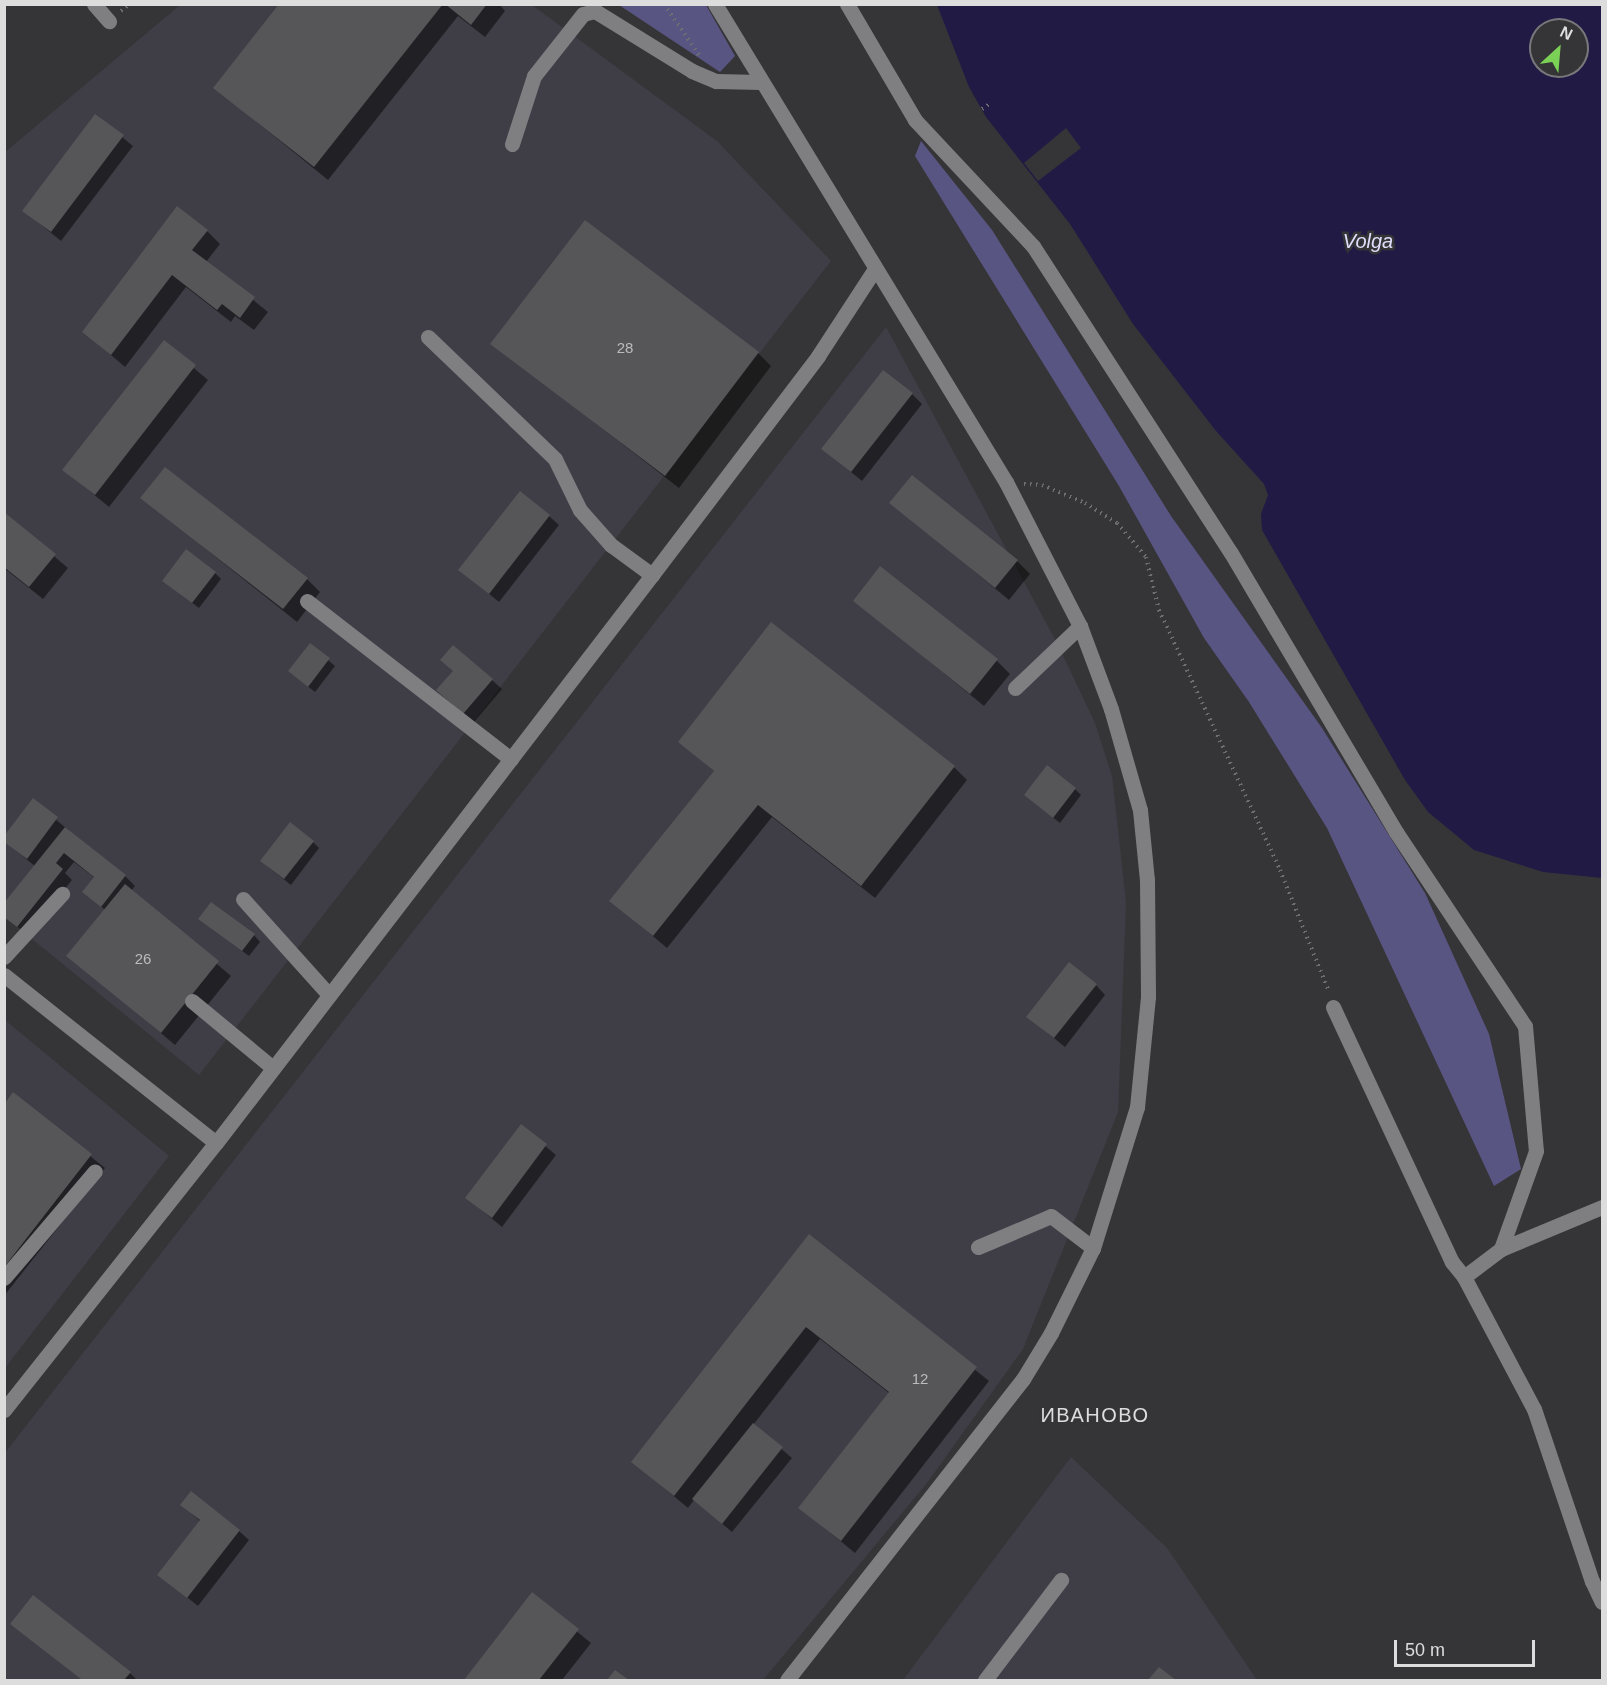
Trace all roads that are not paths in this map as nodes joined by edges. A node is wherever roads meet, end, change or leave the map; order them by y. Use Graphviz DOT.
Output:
graph roads {
  1 [pos="94,4"];
  2 [pos="715,4"];
  3 [pos="847,4"];
  4 [pos="108,21"];
  5 [pos="760,82"];
  6 [pos="512,144"];
  7 [pos="875,269"];
  8 [pos="428,337"];
  9 [pos="652,575"];
  10 [pos="307,602"];
  11 [pos="1080,626"];
  12 [pos="1015,688"];
  13 [pos="511,759"];
  14 [pos="62,894"];
  15 [pos="243,899"];
  16 [pos="4,957"];
  17 [pos="4,975"];
  18 [pos="329,995"];
  19 [pos="192,1001"];
  20 [pos="1334,1007"];
  21 [pos="273,1068"];
  22 [pos="216,1143"];
  23 [pos="95,1171"];
  24 [pos="1602,1207"];
  25 [pos="978,1247"];
  26 [pos="1093,1248"];
  27 [pos="1501,1249"];
  28 [pos="1464,1277"];
  29 [pos="4,1278"];
  30 [pos="4,1410"];
  31 [pos="1060,1580"];
  32 [pos="1602,1602"];
  33 [pos="787,1680"];
  34 [pos="985,1680"];
  1 -- 4 [label="street"];
  2 -- 5 [label="street"];
  3 -- 27 [label="street"];
  5 -- 6 [label="street"];
  5 -- 7 [label="street"];
  7 -- 9 [label="street"];
  7 -- 11 [label="street"];
  8 -- 9 [label="street"];
  9 -- 13 [label="street"];
  10 -- 13 [label="street"];
  11 -- 12 [label="street"];
  11 -- 26 [label="street"];
  13 -- 18 [label="street"];
  14 -- 16 [label="street"];
  15 -- 18 [label="street"];
  17 -- 22 [label="street"];
  18 -- 21 [label="street"];
  19 -- 21 [label="street"];
  20 -- 28 [label="street"];
  21 -- 22 [label="street"];
  22 -- 30 [label="street"];
  23 -- 29 [label="street"];
  24 -- 27 [label="street"];
  25 -- 26 [label="street"];
  26 -- 33 [label="street"];
  27 -- 28 [label="street"];
  28 -- 32 [label="street"];
  31 -- 34 [label="street"];
}
